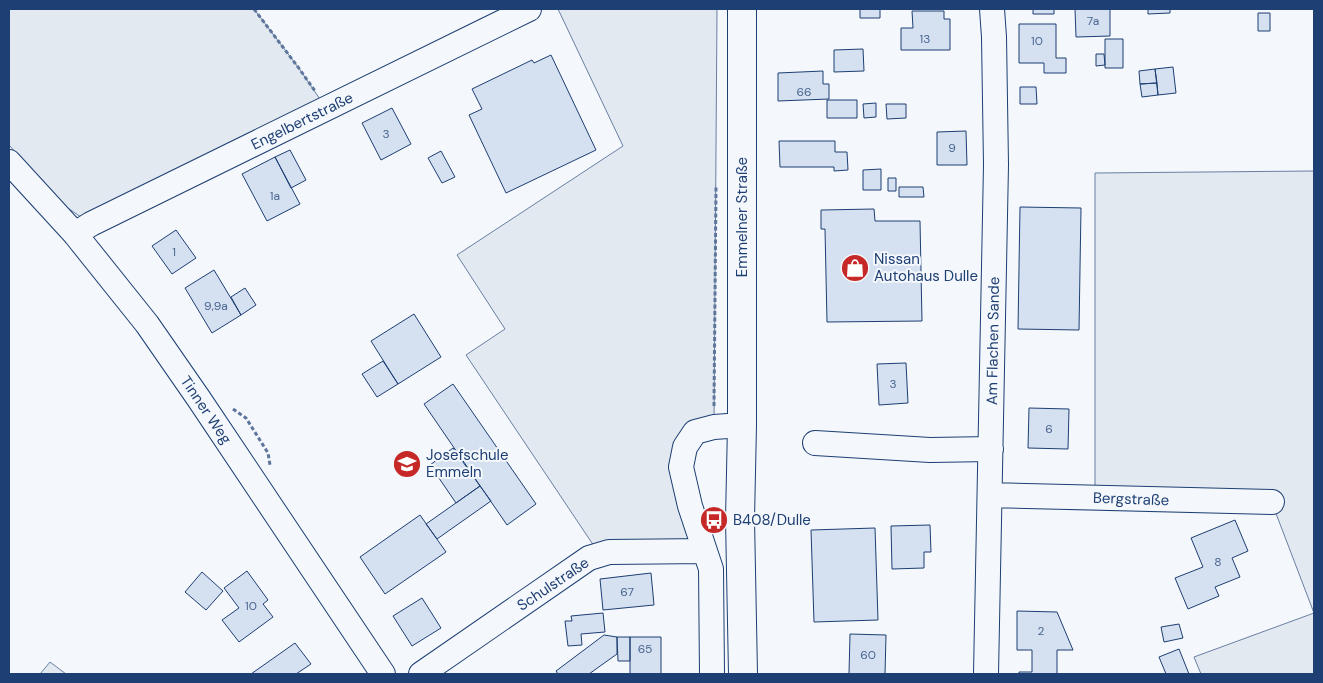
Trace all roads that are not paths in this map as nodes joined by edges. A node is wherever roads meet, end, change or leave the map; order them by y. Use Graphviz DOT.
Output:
graph roads {
  1 [pos="528,9"];
  2 [pos="742,9"];
  3 [pos="992,9"];
  4 [pos="9,162"];
  5 [pos="75,234"];
  6 [pos="742,425"];
  7 [pos="815,443"];
  8 [pos="991,449"];
  9 [pos="990,495"];
  10 [pos="1272,502"];
  11 [pos="705,551"];
  12 [pos="383,674"];
  13 [pos="420,674"];
  14 [pos="712,674"];
  15 [pos="743,674"];
  16 [pos="986,674"];
  1 -- 5 [label="street, Engelbertstraße"];
  2 -- 6 [label="main road, Emmelner Straße"];
  3 -- 8 [label="street, Am Flachen Sande"];
  4 -- 5 [label="street, Tinner Weg"];
  5 -- 12 [label="street, Tinner Weg"];
  6 -- 11 [label="street"];
  6 -- 15 [label="main road, Emmelner Straße"];
  7 -- 8 [label="street"];
  8 -- 9 [label="street, Am Flachen Sande"];
  9 -- 10 [label="street, Bergstraße"];
  9 -- 16 [label="street, Am Flachen Sande"];
  11 -- 13 [label="street, Schulstraße"];
  11 -- 14 [label="street"];
}
